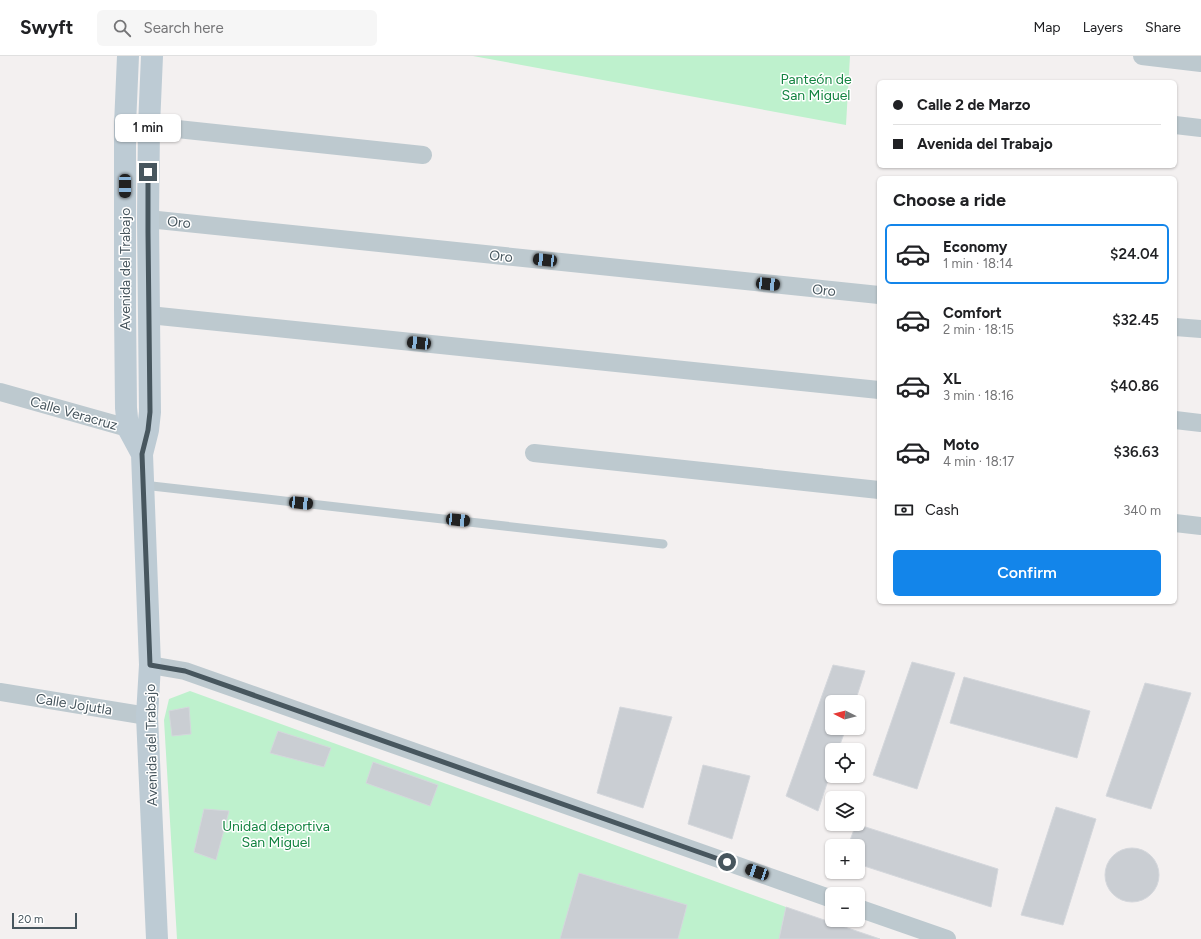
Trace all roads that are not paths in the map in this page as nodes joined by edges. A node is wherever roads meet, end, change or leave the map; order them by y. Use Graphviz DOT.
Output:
graph roads {
  1 [pos="128,56"];
  2 [pos="152,56"];
  3 [pos="1142,56"];
  4 [pos="1201,63"];
  5 [pos="1177,125"];
  6 [pos="149,126"];
  7 [pos="1201,128"];
  8 [pos="423,155"];
  9 [pos="148,218"];
  10 [pos="877,295"];
  11 [pos="149,315"];
  12 [pos="1177,326"];
  13 [pos="1201,329"];
  14 [pos="877,390"];
  15 [pos="0,392"];
  16 [pos="1177,420"];
  17 [pos="1201,423"];
  18 [pos="138,429"];
  19 [pos="534,453"];
  20 [pos="143,485"];
  21 [pos="877,490"];
  22 [pos="1177,523"];
  23 [pos="1201,526"];
  24 [pos="663,544"];
  25 [pos="150,665"];
  26 [pos="0,692"];
  27 [pos="147,716"];
  28 [pos="825,897"];
  29 [pos="865,910"];
  30 [pos="158,939"];
  31 [pos="947,939"];
  1 -- 18 [label="main road, Avenida del Trabajo"];
  2 -- 6 [label="main road, Avenida del Trabajo"];
  3 -- 4 [label="street"];
  5 -- 7 [label="street"];
  6 -- 8 [label="street"];
  6 -- 9 [label="main road, Avenida del Trabajo"];
  9 -- 10 [label="street, Oro"];
  9 -- 11 [label="main road, Avenida del Trabajo"];
  11 -- 14 [label="street"];
  11 -- 18 [label="main road, Avenida del Trabajo"];
  12 -- 13 [label="street"];
  15 -- 18 [label="street, Calle Veracruz"];
  16 -- 17 [label="street"];
  18 -- 20 [label="main road, Avenida del Trabajo"];
  19 -- 21 [label="street"];
  20 -- 24 [label="lane"];
  20 -- 25 [label="main road, Avenida del Trabajo"];
  22 -- 23 [label="street"];
  25 -- 27 [label="main road, Avenida del Trabajo"];
  25 -- 28 [label="street"];
  26 -- 27 [label="street, Calle Jojutla"];
  27 -- 30 [label="main road, Avenida del Trabajo"];
  29 -- 31 [label="street"];
}
